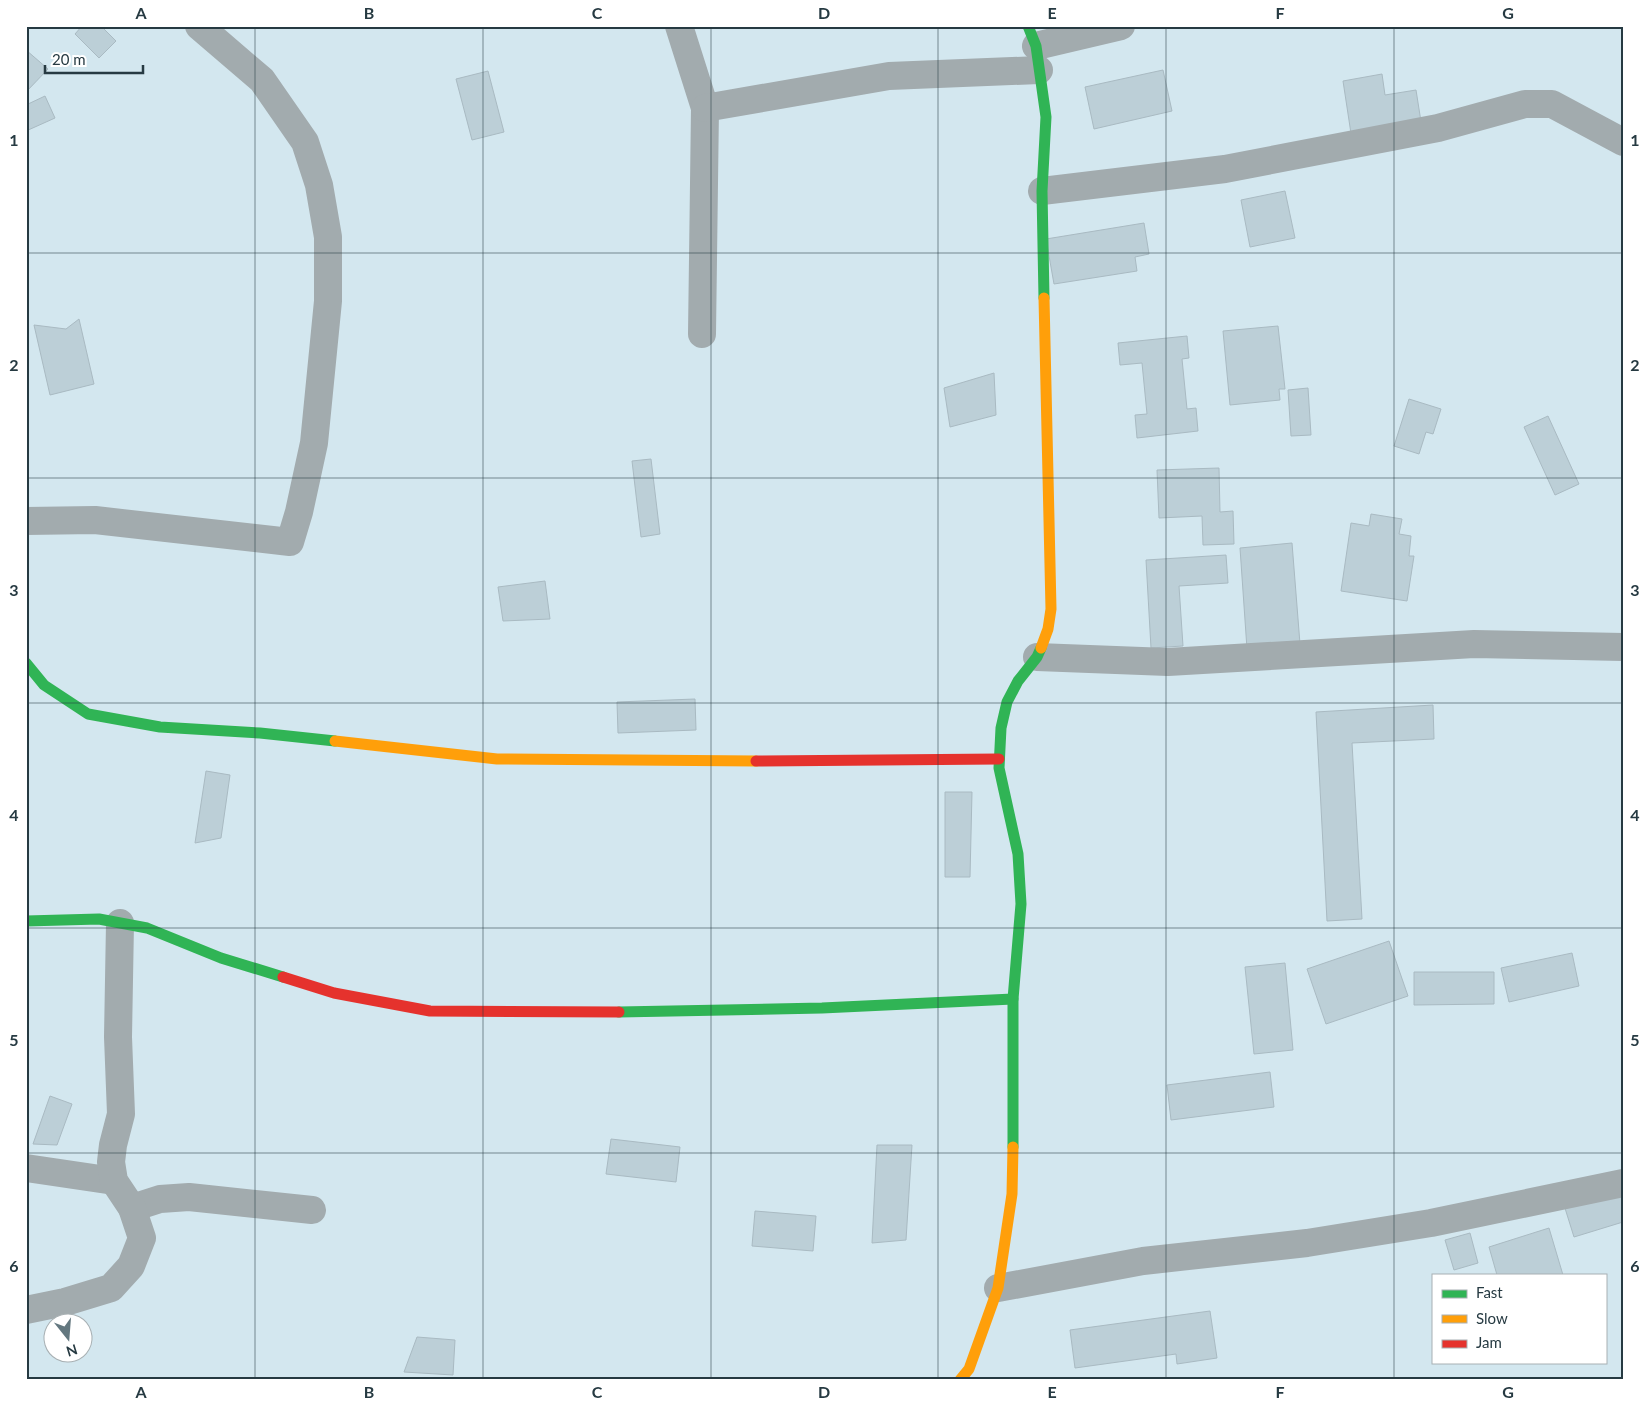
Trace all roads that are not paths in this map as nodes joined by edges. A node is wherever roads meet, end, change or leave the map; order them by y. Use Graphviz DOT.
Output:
graph roads {
  1 [pos="200,26"];
  2 [pos="679,26"];
  3 [pos="1121,26"];
  4 [pos="1034,47"];
  5 [pos="705,108"];
  6 [pos="1623,142"];
  7 [pos="1042,190"];
  8 [pos="702,334"];
  9 [pos="26,521"];
  10 [pos="1623,647"];
  11 [pos="1037,657"];
  12 [pos="26,663"];
  13 [pos="999,759"];
  14 [pos="26,921"];
  15 [pos="120,923"];
  16 [pos="1013,999"];
  17 [pos="26,1168"];
  18 [pos="114,1181"];
  19 [pos="1623,1183"];
  20 [pos="132,1208"];
  21 [pos="312,1210"];
  22 [pos="998,1288"];
  23 [pos="26,1310"];
  24 [pos="960,1380"];
  1 -- 9 [label="street"];
  2 -- 5 [label="street"];
  3 -- 4 [label="street"];
  4 -- 5 [label="street"];
  4 -- 7 [label="street"];
  5 -- 8 [label="street"];
  6 -- 7 [label="street"];
  7 -- 11 [label="street"];
  10 -- 11 [label="street"];
  11 -- 13 [label="street"];
  12 -- 13 [label="street"];
  13 -- 16 [label="street"];
  14 -- 15 [label="street"];
  15 -- 16 [label="street"];
  15 -- 18 [label="street"];
  16 -- 22 [label="street"];
  17 -- 18 [label="street"];
  18 -- 20 [label="street"];
  19 -- 22 [label="street"];
  20 -- 21 [label="street"];
  20 -- 23 [label="street"];
  22 -- 24 [label="street"];
}
